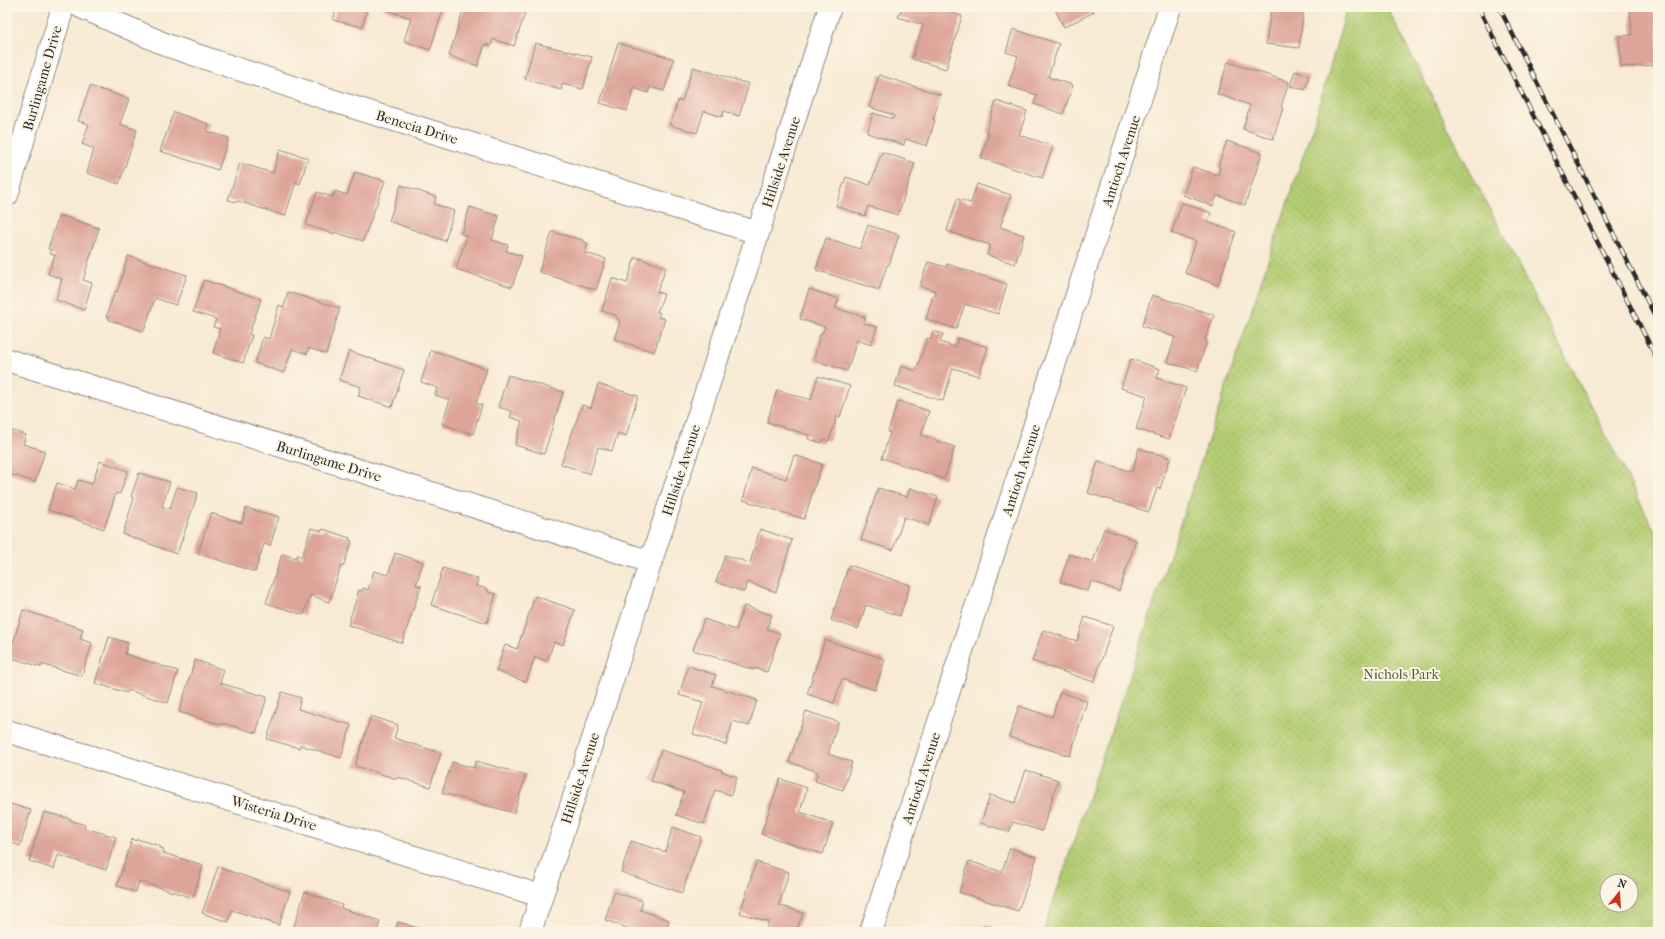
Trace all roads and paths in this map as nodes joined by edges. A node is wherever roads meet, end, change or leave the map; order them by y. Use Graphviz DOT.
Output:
graph roads {
  1 [pos="63,7"];
  2 [pos="81,7"];
  3 [pos="830,7"];
  4 [pos="1170,7"];
  5 [pos="7,195"];
  6 [pos="758,233"];
  7 [pos="7,360"];
  8 [pos="651,562"];
  9 [pos="7,731"];
  10 [pos="541,896"];
  11 [pos="530,932"];
  12 [pos="872,932"];
  1 -- 5 [label="street, Burlingame Drive"];
  2 -- 6 [label="street, Benecia Drive"];
  3 -- 6 [label="street, Hillside Avenue"];
  4 -- 12 [label="street, Antioch Avenue"];
  6 -- 8 [label="street, Hillside Avenue"];
  7 -- 8 [label="street, Burlingame Drive"];
  8 -- 10 [label="street, Hillside Avenue"];
  9 -- 10 [label="street, Wisteria Drive"];
  10 -- 11 [label="street, Hillside Avenue"];
}
